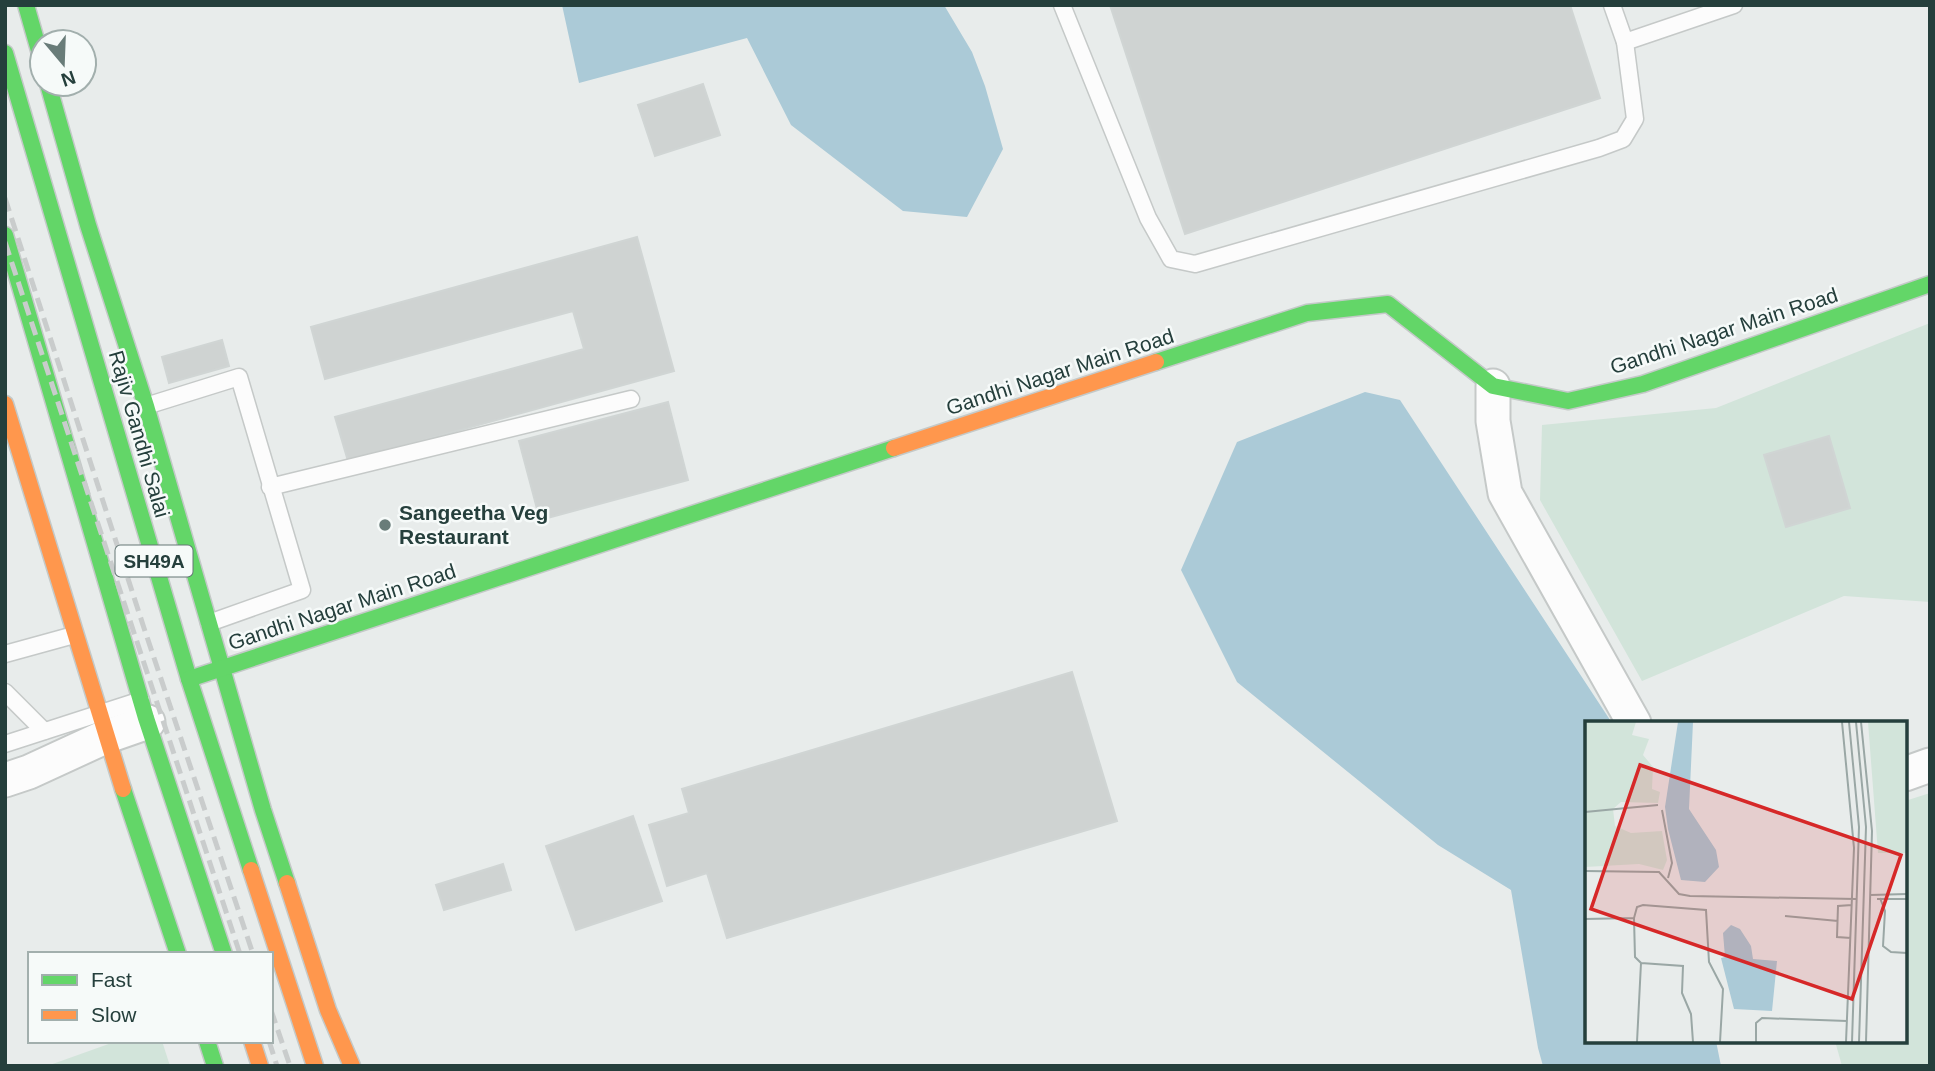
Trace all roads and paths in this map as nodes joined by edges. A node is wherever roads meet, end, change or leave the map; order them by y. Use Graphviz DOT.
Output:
graph roads {
  1 [pos="26,5"];
  2 [pos="1062,5"];
  3 [pos="1612,5"];
  4 [pos="1734,5"];
  5 [pos="33,28"];
  6 [pos="1625,42"];
  7 [pos="5,53"];
  8 [pos="52,98"];
  9 [pos="5,235"];
  10 [pos="1930,284"];
  11 [pos="1493,386"];
  12 [pos="631,399"];
  13 [pos="5,404"];
  14 [pos="146,406"];
  15 [pos="270,487"];
  16 [pos="209,623"];
  17 [pos="74,635"];
  18 [pos="5,654"];
  19 [pos="223,668"];
  20 [pos="188,679"];
  21 [pos="5,692"];
  22 [pos="145,711"];
  23 [pos="1633,721"];
  24 [pos="102,725"];
  25 [pos="44,731"];
  26 [pos="5,744"];
  27 [pos="1930,765"];
  28 [pos="1907,773"];
  29 [pos="5,780"];
  30 [pos="177,952"];
  31 [pos="223,952"];
  32 [pos="208,1043"];
  33 [pos="253,1043"];
  34 [pos="215,1066"];
  35 [pos="260,1066"];
  36 [pos="314,1066"];
  37 [pos="352,1066"];
  1 -- 5 [label="street"];
  2 -- 6 [label="lane"];
  3 -- 6 [label="lane"];
  4 -- 6 [label="lane"];
  7 -- 20 [label="street, Rajiv Gandhi Salai / SH49A"];
  8 -- 14 [label="street"];
  9 -- 22 [label="street, SH49A"];
  10 -- 11 [label="street, Gandhi Nagar Main Road"];
  11 -- 19 [label="street, Gandhi Nagar Main Road"];
  11 -- 23 [label="street"];
  12 -- 15 [label="lane"];
  13 -- 17 [label="street"];
  14 -- 15 [label="lane"];
  14 -- 16 [label="street"];
  15 -- 16 [label="lane"];
  16 -- 19 [label="street"];
  17 -- 18 [label="lane"];
  17 -- 24 [label="street"];
  19 -- 20 [label="street, Gandhi Nagar Main Road"];
  19 -- 37 [label="street"];
  20 -- 36 [label="street, Rajiv Gandhi Salai / SH49A"];
  21 -- 25 [label="lane"];
  22 -- 24 [label="street"];
  22 -- 31 [label="street, SH49A"];
  24 -- 25 [label="lane"];
  24 -- 29 [label="street"];
  24 -- 30 [label="street"];
  25 -- 26 [label="lane"];
  27 -- 28 [label="street"];
  32 -- 34 [label="street"];
  33 -- 35 [label="street"];
}
